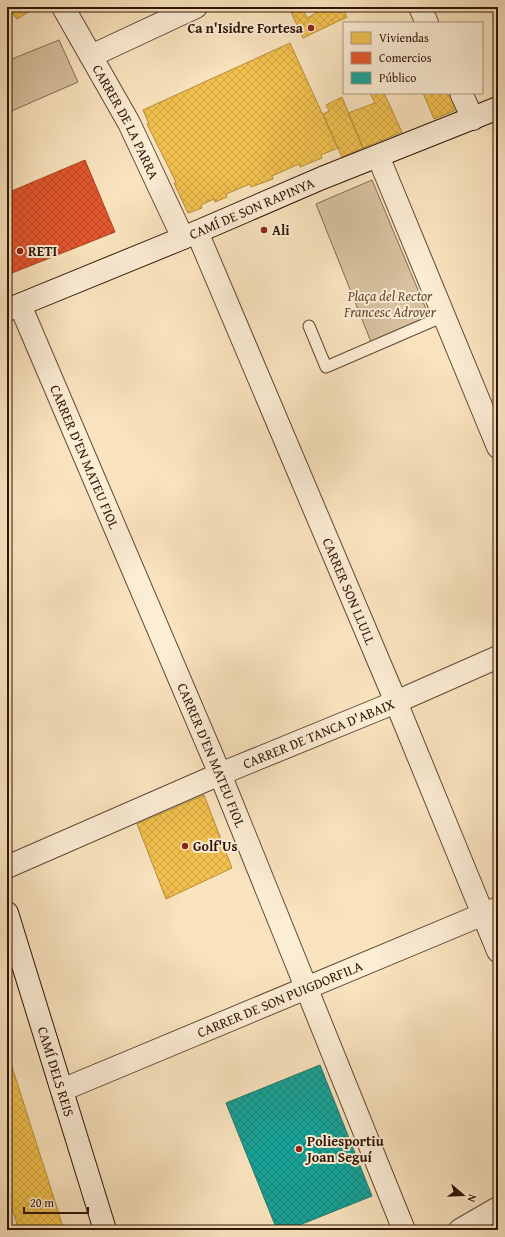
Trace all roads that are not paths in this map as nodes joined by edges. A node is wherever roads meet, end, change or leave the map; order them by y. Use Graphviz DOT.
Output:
graph roads {
  1 [pos="63,7"];
  2 [pos="196,7"];
  3 [pos="420,7"];
  4 [pos="427,22"];
  5 [pos="91,56"];
  6 [pos="461,94"];
  7 [pos="498,108"];
  8 [pos="473,119"];
  9 [pos="378,156"];
  10 [pos="190,235"];
  11 [pos="13,308"];
  12 [pos="444,316"];
  13 [pos="309,326"];
  14 [pos="498,447"];
  15 [pos="498,656"];
  16 [pos="396,702"];
  17 [pos="220,774"];
  18 [pos="7,867"];
  19 [pos="490,911"];
  20 [pos="7,913"];
  21 [pos="498,952"];
  22 [pos="307,987"];
  23 [pos="62,1090"];
  24 [pos="498,1208"];
  25 [pos="105,1230"];
  26 [pos="404,1230"];
  27 [pos="460,1230"];
  1 -- 5 [label="street, CARRER DE LA PARRA"];
  2 -- 5 [label="street"];
  3 -- 4 [label="street"];
  5 -- 10 [label="street, CARRER DE LA PARRA"];
  6 -- 8 [label="street"];
  7 -- 8 [label="street, CAMÍ DE SON RAPINYA"];
  8 -- 9 [label="street, CAMÍ DE SON RAPINYA"];
  9 -- 10 [label="street, CAMÍ DE SON RAPINYA"];
  9 -- 12 [label="street"];
  10 -- 11 [label="street, CAMÍ DE SON RAPINYA"];
  10 -- 16 [label="street, CARRER SON LLULL"];
  11 -- 17 [label="street, CARRER D'EN MATEU FIOL"];
  12 -- 13 [label="lane"];
  12 -- 14 [label="street"];
  15 -- 16 [label="street, CARRER DE TANCA D'ABAIX"];
  16 -- 17 [label="street, CARRER DE TANCA D'ABAIX"];
  16 -- 19 [label="street, CARRER SON LLULL"];
  17 -- 18 [label="street, CARRER DE TANCA D'ABAIX"];
  17 -- 22 [label="street, CARRER D'EN MATEU FIOL"];
  19 -- 21 [label="street, CARRER SON LLULL"];
  19 -- 22 [label="street, CARRER DE SON PUIGDORFILA"];
  20 -- 23 [label="street, CAMÍ DELS REIS"];
  22 -- 23 [label="street, CARRER DE SON PUIGDORFILA"];
  22 -- 26 [label="street, CARRER D'EN MATEU FIOL"];
  23 -- 25 [label="street, CAMÍ DELS REIS"];
  24 -- 27 [label="street"];
}
